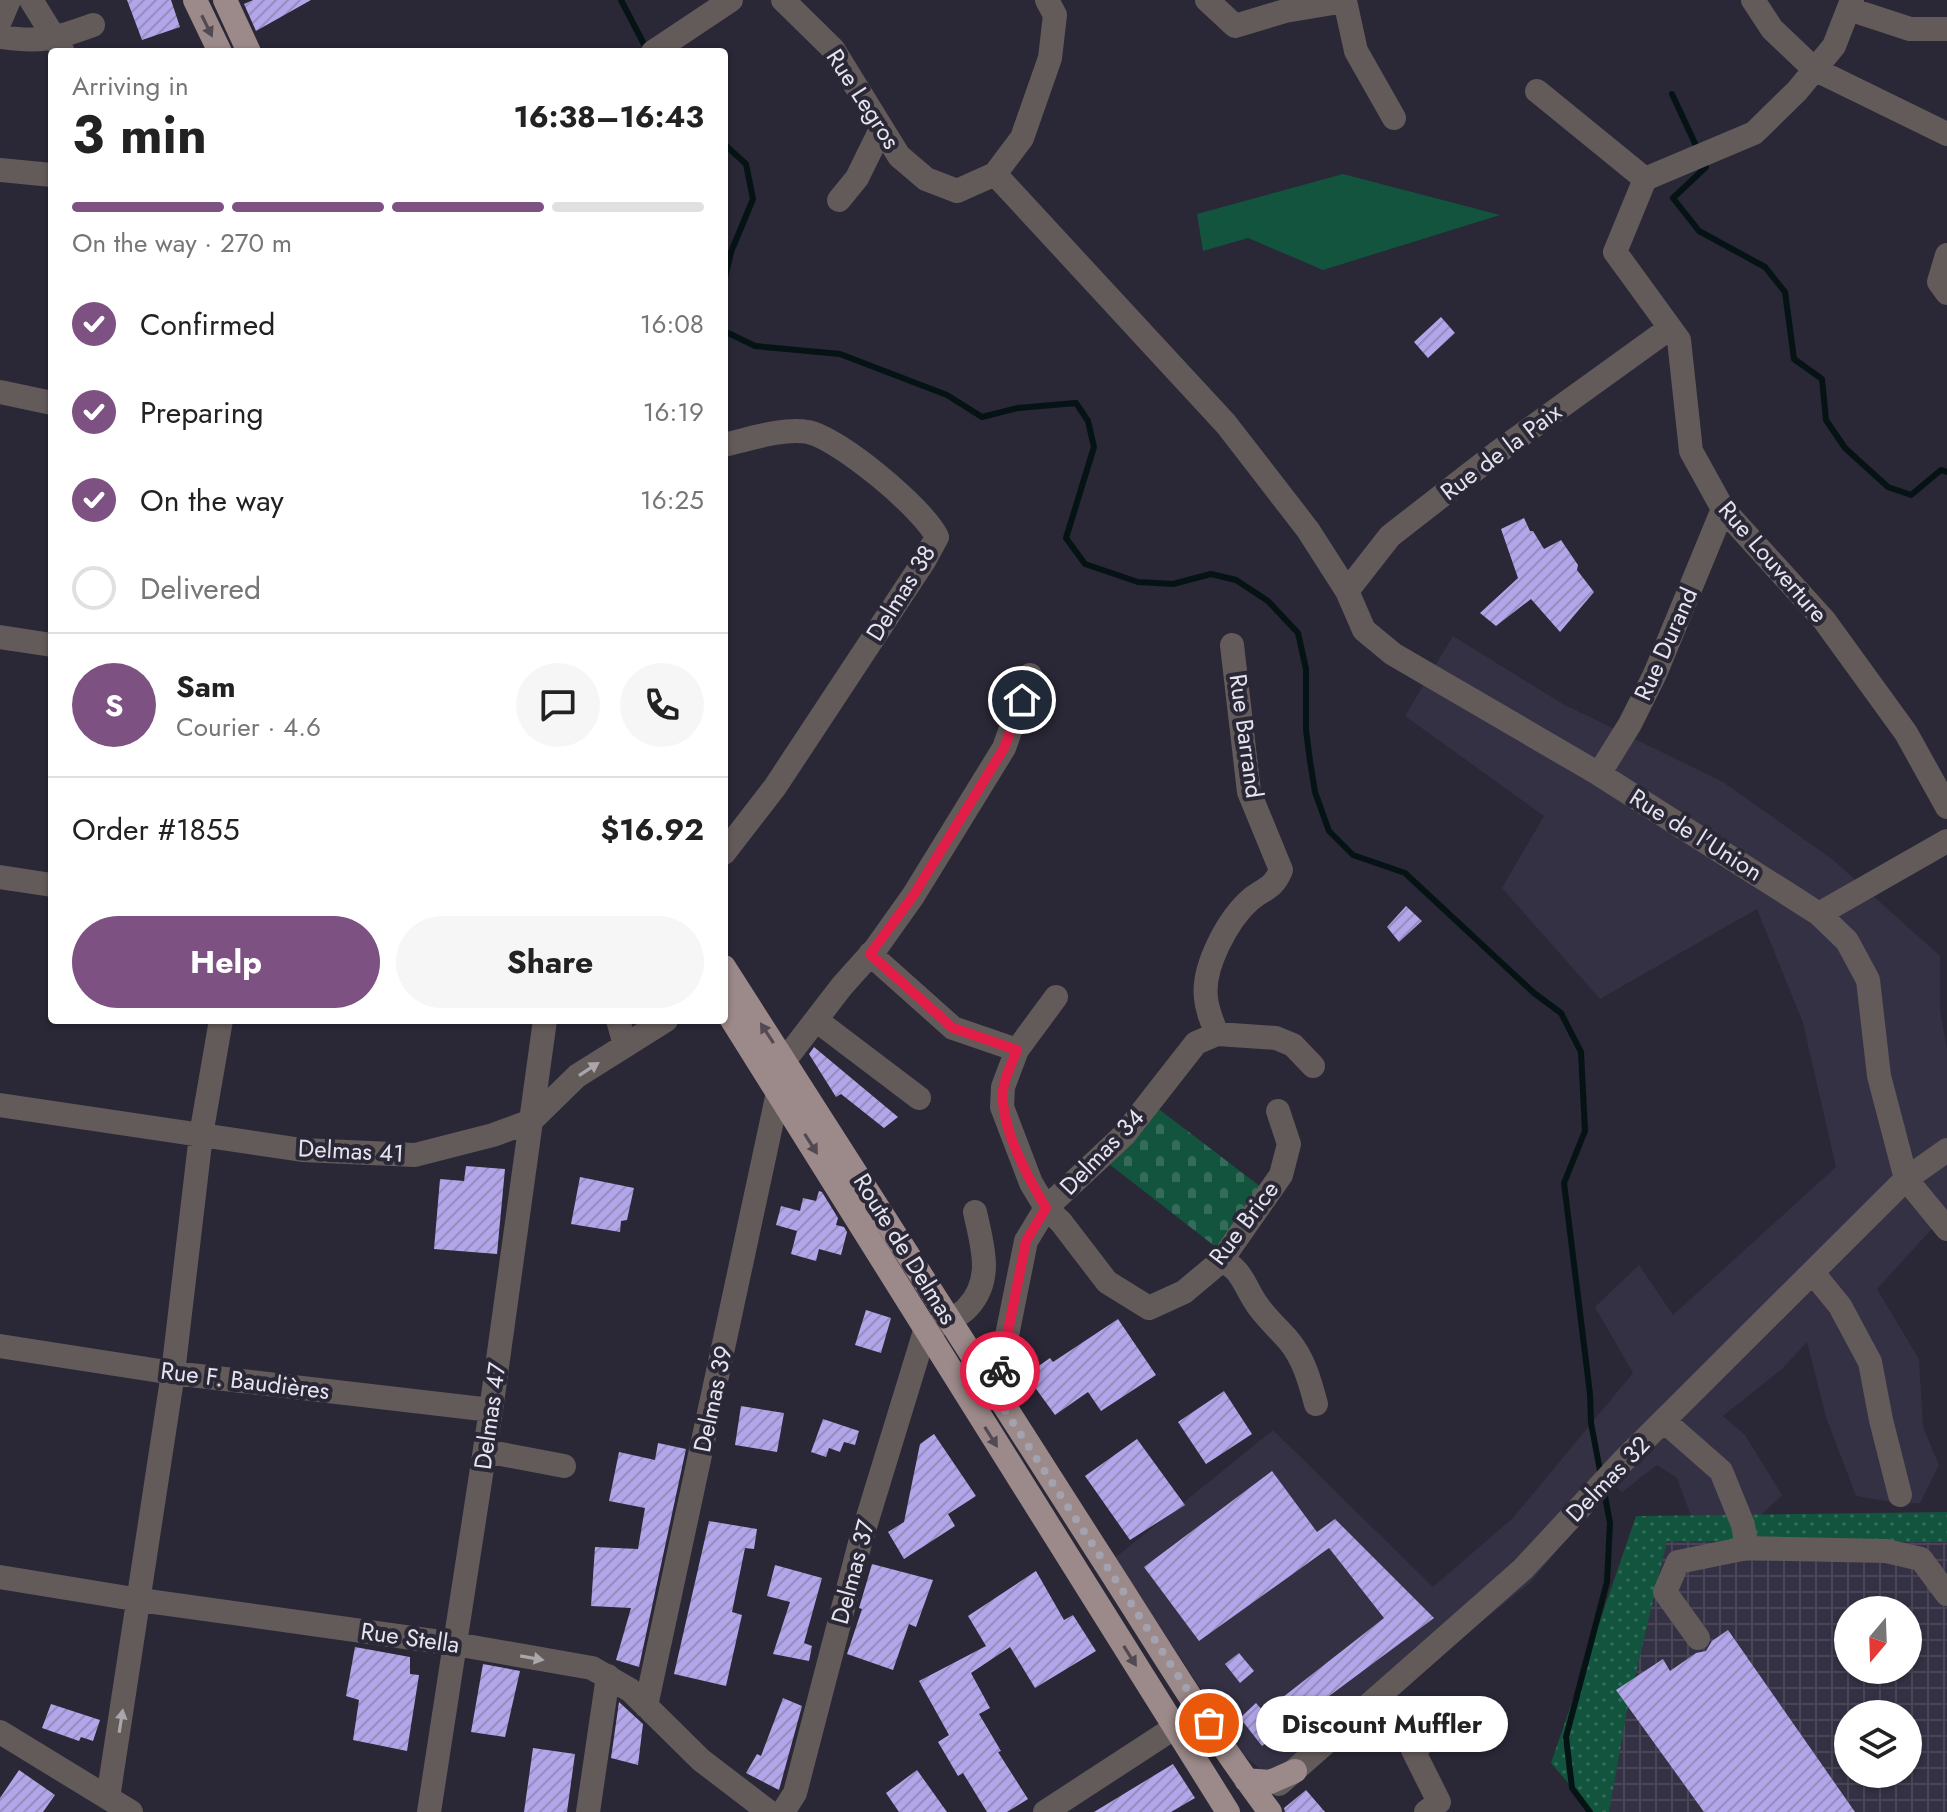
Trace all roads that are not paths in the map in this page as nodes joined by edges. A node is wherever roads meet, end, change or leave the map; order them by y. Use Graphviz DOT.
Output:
graph roads {
  1 [pos="9,0"];
  2 [pos="31,0"];
  3 [pos="195,0"];
  4 [pos="225,0"];
  5 [pos="731,0"];
  6 [pos="783,0"];
  7 [pos="1047,0"];
  8 [pos="1207,0"];
  9 [pos="1345,0"];
  10 [pos="1753,0"];
  11 [pos="1851,4"];
  12 [pos="0,21"];
  13 [pos="93,25"];
  14 [pos="1947,29"];
  15 [pos="0,37"];
  16 [pos="61,48"];
  17 [pos="218,48"];
  18 [pos="247,48"];
  19 [pos="658,48"];
  20 [pos="1814,69"];
  21 [pos="1537,91"];
  22 [pos="1394,118"];
  23 [pos="881,129"];
  24 [pos="1947,134"];
  25 [pos="0,170"];
  26 [pos="995,174"];
  27 [pos="48,175"];
  28 [pos="1645,179"];
  29 [pos="839,200"];
  30 [pos="1947,255"];
  31 [pos="1947,293"];
  32 [pos="1670,328"];
  33 [pos="0,392"];
  34 [pos="48,402"];
  35 [pos="728,442"];
  36 [pos="1723,509"];
  37 [pos="1347,591"];
  38 [pos="0,637"];
  39 [pos="48,644"];
  40 [pos="1232,645"];
  41 [pos="1030,675"];
  42 [pos="1599,774"];
  43 [pos="1947,807"];
  44 [pos="1947,841"];
  45 [pos="728,848"];
  46 [pos="0,877"];
  47 [pos="48,884"];
  48 [pos="1819,914"];
  49 [pos="870,954"];
  50 [pos="728,978"];
  51 [pos="1056,997"];
  52 [pos="728,1013"];
  53 [pos="816,1020"];
  54 [pos="220,1024"];
  55 [pos="544,1024"];
  56 [pos="619,1024"];
  57 [pos="659,1024"];
  58 [pos="1217,1034"];
  59 [pos="625,1045"];
  60 [pos="1017,1050"];
  61 [pos="785,1060"];
  62 [pos="1313,1066"];
  63 [pos="780,1093"];
  64 [pos="919,1098"];
  65 [pos="0,1105"];
  66 [pos="1278,1111"];
  67 [pos="531,1121"];
  68 [pos="201,1135"];
  69 [pos="1947,1150"];
  70 [pos="1906,1179"];
  71 [pos="1046,1208"];
  72 [pos="975,1212"];
  73 [pos="1947,1229"];
  74 [pos="1221,1261"];
  75 [pos="1813,1273"];
  76 [pos="949,1319"];
  77 [pos="925,1331"];
  78 [pos="0,1346"];
  79 [pos="173,1373"];
  80 [pos="995,1395"];
  81 [pos="1316,1404"];
  82 [pos="491,1410"];
  83 [pos="1664,1421"];
  84 [pos="485,1451"];
  85 [pos="564,1466"];
  86 [pos="1900,1495"];
  87 [pos="1747,1548"];
  88 [pos="0,1577"];
  89 [pos="1947,1594"];
  90 [pos="140,1600"];
  91 [pos="1698,1638"];
  92 [pos="455,1644"];
  93 [pos="608,1676"];
  94 [pos="646,1706"];
  95 [pos="1200,1711"];
  96 [pos="1175,1727"];
  97 [pos="1440,1730"];
  98 [pos="0,1732"];
  99 [pos="108,1798"];
  100 [pos="1214,1801"];
  101 [pos="1261,1803"];
  102 [pos="131,1812"];
  103 [pos="429,1812"];
  104 [pos="588,1812"];
  105 [pos="769,1812"];
  106 [pos="783,1812"];
  107 [pos="1045,1812"];
  108 [pos="1228,1812"];
  109 [pos="1426,1812"];
  1 -- 12 [label="street"];
  2 -- 16 [label="street"];
  3 -- 17 [label="main road, one-way"];
  4 -- 18 [label="main road"];
  5 -- 19 [label="street"];
  6 -- 23 [label="street, Rue Legros"];
  7 -- 26 [label="street, Rue Legros"];
  8 -- 9 [label="street"];
  9 -- 22 [label="street"];
  10 -- 20 [label="street"];
  11 -- 14 [label="street"];
  11 -- 20 [label="street"];
  13 -- 15 [label="street"];
  20 -- 24 [label="street"];
  20 -- 28 [label="street"];
  21 -- 28 [label="street"];
  23 -- 26 [label="street, Rue Legros"];
  23 -- 29 [label="street"];
  25 -- 27 [label="street"];
  26 -- 37 [label="street, Rue de l'Union"];
  28 -- 32 [label="street, Rue Louverture"];
  30 -- 31 [label="street"];
  32 -- 36 [label="street, Rue Louverture"];
  32 -- 37 [label="street, Rue de la Paix"];
  33 -- 34 [label="street"];
  35 -- 45 [label="street, Delmas 38"];
  36 -- 42 [label="street, Rue Durand"];
  36 -- 43 [label="street, Rue Louverture"];
  37 -- 42 [label="street, Rue de l'Union"];
  38 -- 39 [label="street"];
  40 -- 58 [label="street, Rue Barrand"];
  41 -- 49 [label="street"];
  42 -- 48 [label="street, Rue de l'Union"];
  44 -- 48 [label="street"];
  46 -- 47 [label="street"];
  48 -- 70 [label="street, Rue de l'Union"];
  49 -- 53 [label="street"];
  49 -- 60 [label="street"];
  61 -- 50 [label="main road, Route de Delmas, one-way"];
  51 -- 60 [label="street, Rue Brice"];
  52 -- 63 [label="main road, Route de Delmas"];
  53 -- 61 [label="street"];
  53 -- 64 [label="street"];
  54 -- 68 [label="street"];
  55 -- 67 [label="street, Delmas 47"];
  56 -- 59 [label="street"];
  57 -- 59 [label="street, Delmas 41"];
  58 -- 62 [label="street"];
  58 -- 71 [label="street, Delmas 34"];
  67 -- 59 [label="street, Delmas 41, one-way"];
  60 -- 71 [label="street, Rue Brice"];
  61 -- 63 [label="street, Delmas 39"];
  61 -- 76 [label="main road, Route de Delmas"];
  63 -- 77 [label="main road, Route de Delmas, one-way"];
  63 -- 94 [label="street, Delmas 39"];
  65 -- 68 [label="street, Delmas 41"];
  66 -- 74 [label="street, Rue Brice"];
  67 -- 68 [label="street, Delmas 41"];
  67 -- 82 [label="street, Delmas 47"];
  68 -- 79 [label="street"];
  69 -- 70 [label="street, Delmas 32"];
  70 -- 73 [label="street"];
  70 -- 75 [label="street, Delmas 32"];
  71 -- 74 [label="street, Rue Brice"];
  71 -- 80 [label="street, Delmas 34"];
  72 -- 76 [label="street"];
  74 -- 81 [label="street"];
  75 -- 83 [label="street, Delmas 32"];
  75 -- 86 [label="street"];
  76 -- 77 [label="street"];
  76 -- 80 [label="main road, Route de Delmas"];
  77 -- 96 [label="main road, Route de Delmas, one-way"];
  77 -- 106 [label="street, Delmas 37"];
  78 -- 79 [label="street, Rue F. Baudières"];
  79 -- 82 [label="street, Rue F. Baudières"];
  79 -- 90 [label="street"];
  80 -- 95 [label="main road, Route de Delmas"];
  82 -- 84 [label="street, Delmas 47"];
  83 -- 87 [label="street"];
  83 -- 101 [label="street, Delmas 32"];
  84 -- 85 [label="street"];
  84 -- 92 [label="street, Delmas 47"];
  87 -- 89 [label="street"];
  87 -- 91 [label="street"];
  88 -- 90 [label="street, Rue Stella"];
  90 -- 92 [label="street, Rue Stella"];
  99 -- 90 [label="street, one-way"];
  92 -- 93 [label="street, Rue Stella, one-way"];
  92 -- 103 [label="street, Delmas 47"];
  93 -- 94 [label="street, Rue Stella"];
  93 -- 104 [label="street"];
  94 -- 105 [label="street, Rue Stella"];
  95 -- 96 [label="street"];
  95 -- 101 [label="main road, Route de Delmas"];
  96 -- 100 [label="main road, Route de Delmas"];
  96 -- 107 [label="street"];
  97 -- 109 [label="street"];
  98 -- 99 [label="street"];
  99 -- 102 [label="street"];
  100 -- 108 [label="main road, Route de Delmas"];
}
